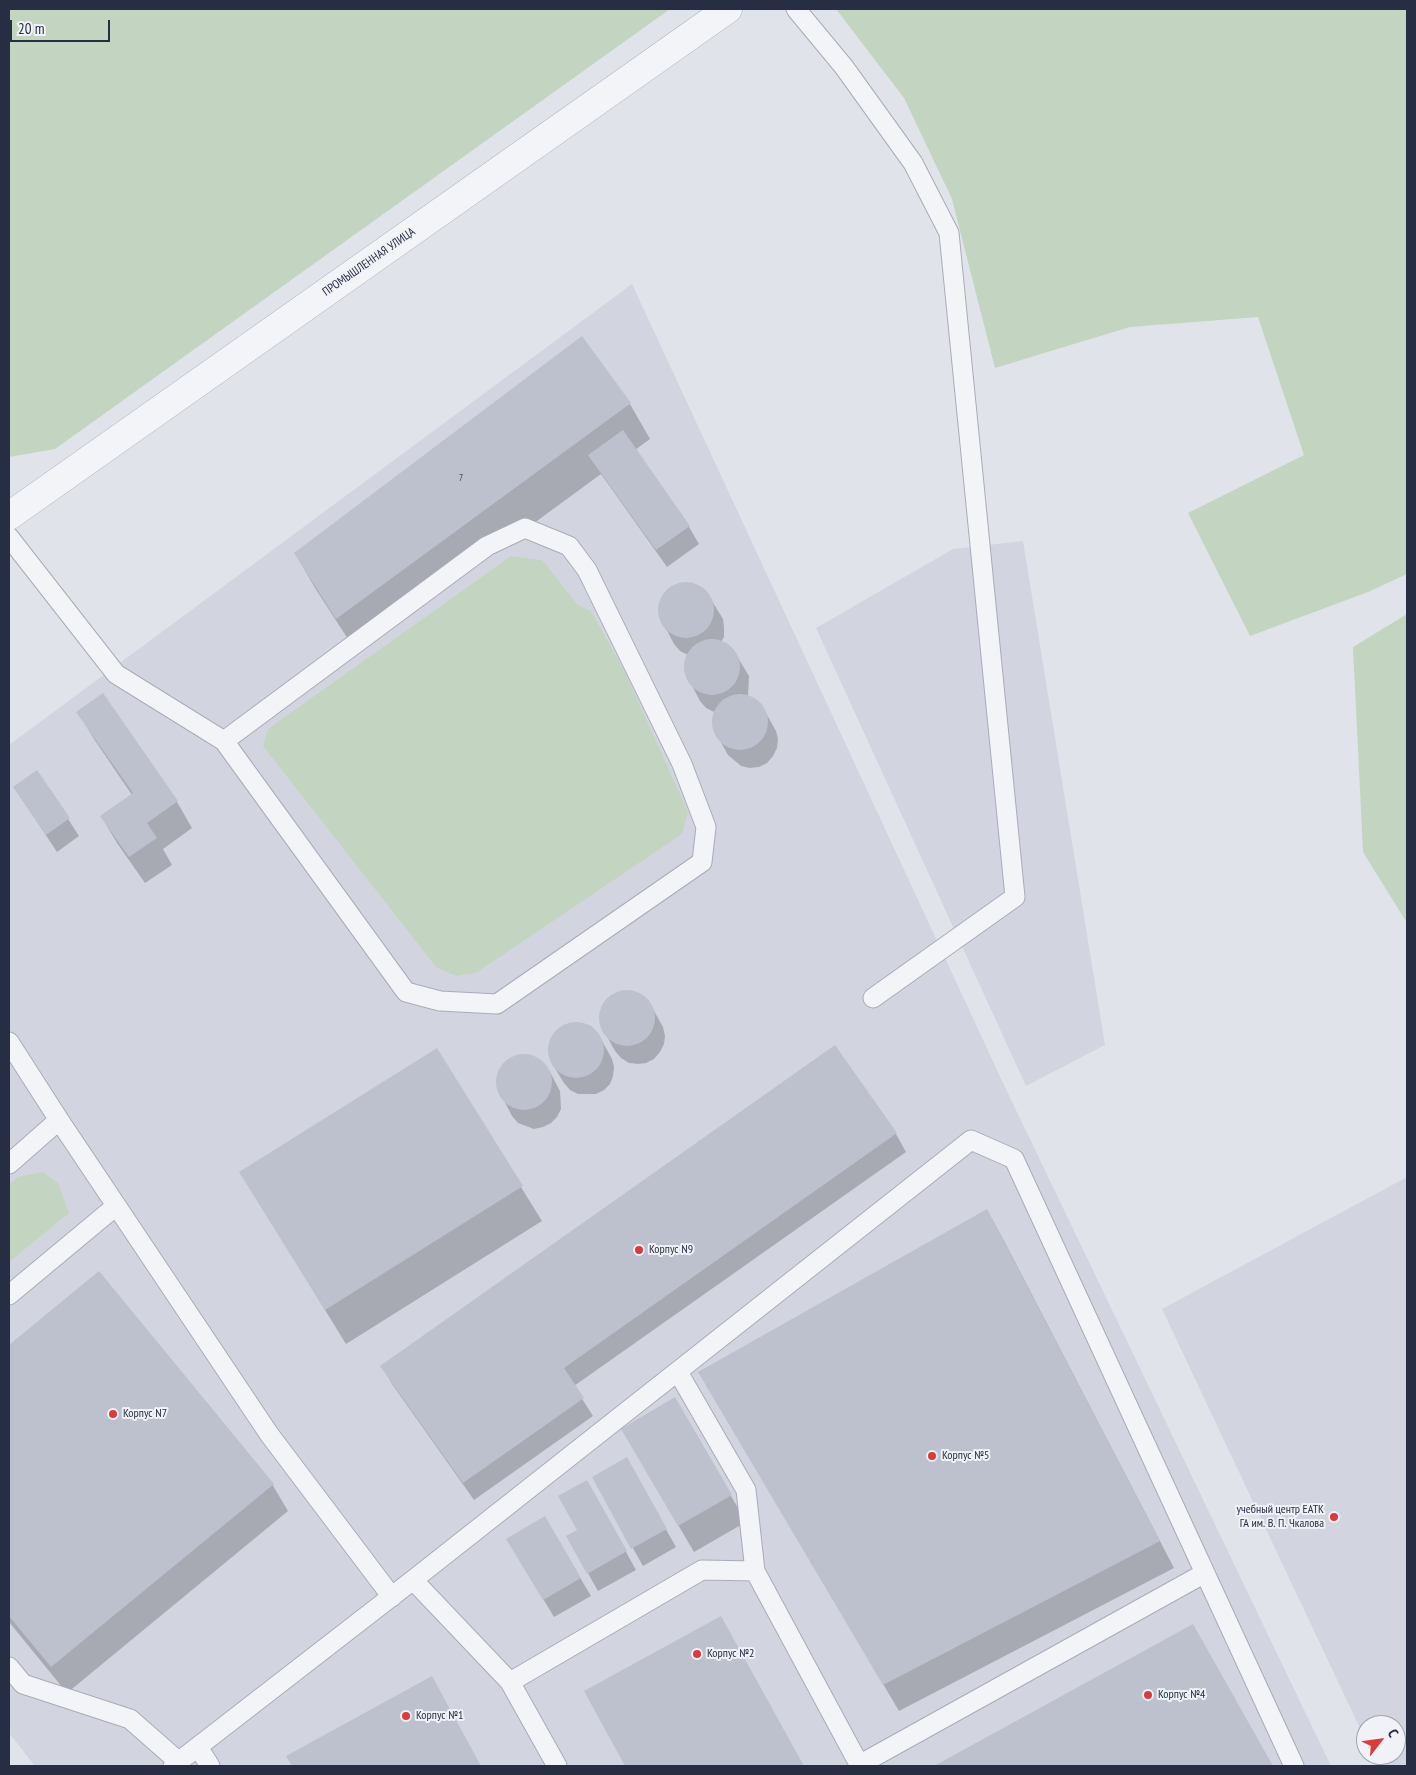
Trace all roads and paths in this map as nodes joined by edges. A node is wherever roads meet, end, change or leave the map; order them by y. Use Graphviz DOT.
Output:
graph roads {
  1 [pos="728,9"];
  2 [pos="796,9"];
  3 [pos="9,516"];
  4 [pos="9,537"];
  5 [pos="224,741"];
  6 [pos="873,998"];
  7 [pos="9,1042"];
  8 [pos="58,1120"];
  9 [pos="9,1164"];
  10 [pos="116,1206"];
  11 [pos="9,1295"];
  12 [pos="678,1372"];
  13 [pos="755,1571"];
  14 [pos="1205,1573"];
  15 [pos="413,1580"];
  16 [pos="392,1597"];
  17 [pos="9,1667"];
  18 [pos="510,1682"];
  19 [pos="198,1747"];
  20 [pos="176,1764"];
  21 [pos="210,1766"];
  22 [pos="557,1766"];
  23 [pos="859,1766"];
  24 [pos="1294,1766"];
  1 -- 3 [label="street, ПРОМЫШЛЕННАЯ УЛИЦА"];
  2 -- 6 [label="lane"];
  4 -- 5 [label="lane"];
  5 -- 5 [label="lane"];
  7 -- 8 [label="lane"];
  8 -- 9 [label="lane"];
  8 -- 10 [label="lane"];
  10 -- 11 [label="lane"];
  10 -- 16 [label="lane"];
  12 -- 13 [label="lane"];
  12 -- 14 [label="lane"];
  12 -- 15 [label="lane"];
  13 -- 18 [label="lane"];
  13 -- 23 [label="lane"];
  14 -- 23 [label="lane"];
  14 -- 24 [label="lane"];
  15 -- 16 [label="lane"];
  15 -- 18 [label="lane"];
  16 -- 19 [label="lane"];
  17 -- 20 [label="lane"];
  18 -- 22 [label="lane"];
  19 -- 20 [label="lane"];
  19 -- 21 [label="lane"];
}
